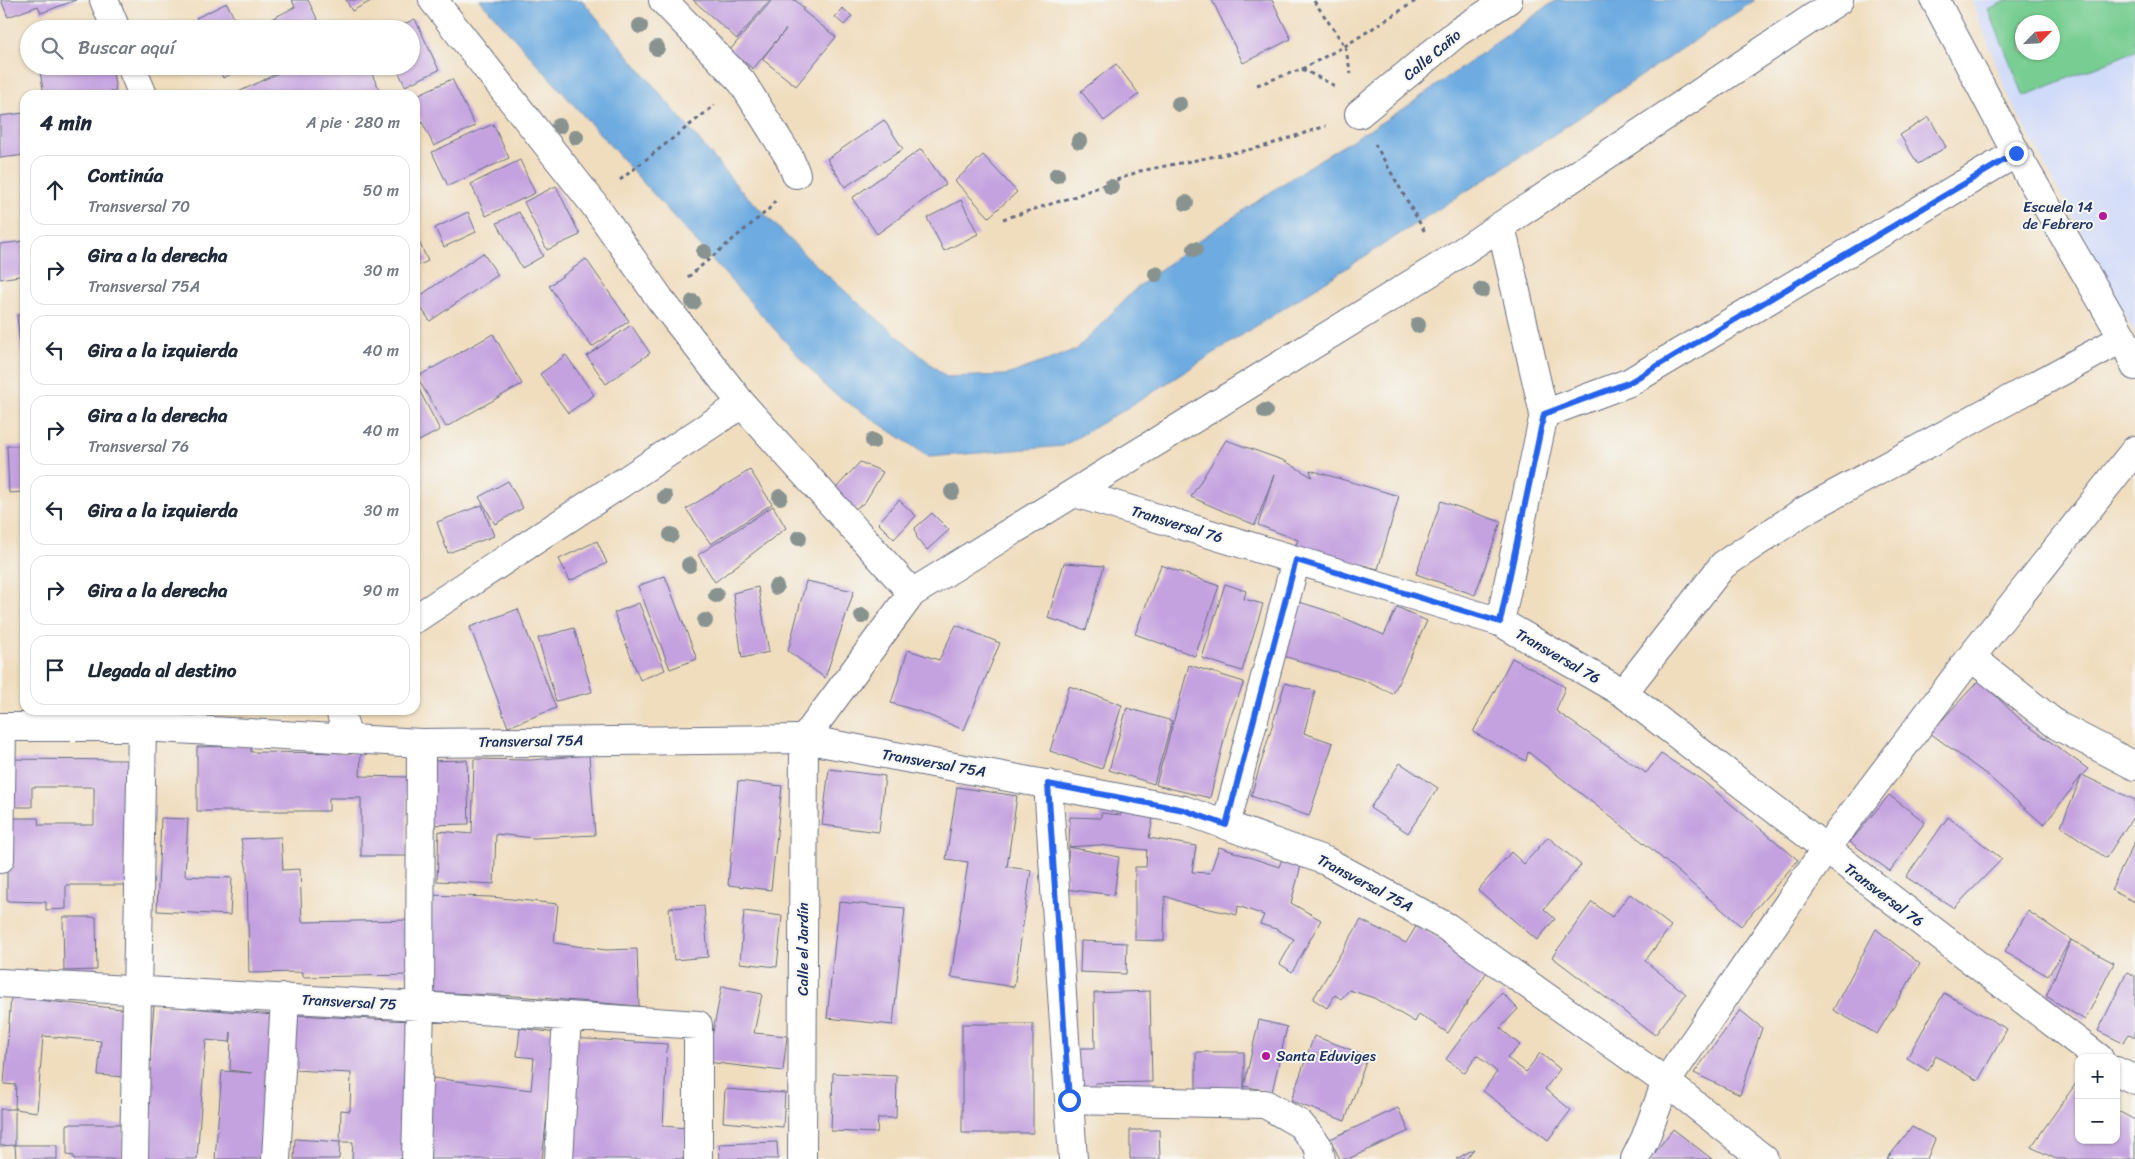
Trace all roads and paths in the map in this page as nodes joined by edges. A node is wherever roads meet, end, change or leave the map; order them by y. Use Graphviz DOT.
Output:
graph roads {
  1 [pos="104,0"];
  2 [pos="433,0"];
  3 [pos="663,0"];
  4 [pos="1417,0"];
  5 [pos="1508,0"];
  6 [pos="1839,0"];
  7 [pos="1936,0"];
  8 [pos="1314,1"];
  9 [pos="112,20"];
  10 [pos="1345,46"];
  11 [pos="1302,70"];
  12 [pos="135,75"];
  13 [pos="1257,84"];
  14 [pos="141,90"];
  15 [pos="714,106"];
  16 [pos="1365,126"];
  17 [pos="2016,153"];
  18 [pos="796,174"];
  19 [pos="618,182"];
  20 [pos="768,210"];
  21 [pos="1002,219"];
  22 [pos="1501,226"];
  23 [pos="1429,238"];
  24 [pos="706,263"];
  25 [pos="2123,338"];
  26 [pos="2135,366"];
  27 [pos="742,404"];
  28 [pos="1544,414"];
  29 [pos="2135,450"];
  30 [pos="1076,493"];
  31 [pos="1296,560"];
  32 [pos="912,593"];
  33 [pos="420,616"];
  34 [pos="1500,622"];
  35 [pos="1971,657"];
  36 [pos="1623,693"];
  37 [pos="341,715"];
  38 [pos="1,727"];
  39 [pos="142,727"];
  40 [pos="348,739"];
  41 [pos="804,739"];
  42 [pos="421,743"];
  43 [pos="2135,766"];
  44 [pos="1048,784"];
  45 [pos="1226,825"];
  46 [pos="1825,850"];
  47 [pos="0,859"];
  48 [pos="0,983"];
  49 [pos="138,990"];
  50 [pos="285,998"];
  51 [pos="420,1006"];
  52 [pos="567,1017"];
  53 [pos="2094,1054"];
  54 [pos="2120,1073"];
  55 [pos="2135,1080"];
  56 [pos="1666,1082"];
  57 [pos="1069,1100"];
  58 [pos="134,1159"];
  59 [pos="276,1159"];
  60 [pos="416,1159"];
  61 [pos="559,1159"];
  62 [pos="698,1159"];
  63 [pos="802,1159"];
  64 [pos="1073,1159"];
  65 [pos="1321,1159"];
  66 [pos="1635,1159"];
  67 [pos="1764,1159"];
  1 -- 9 [label="street"];
  2 -- 27 [label="street"];
  3 -- 18 [label="street"];
  4 -- 10 [label="path"];
  5 -- 16 [label="street, Calle Caño"];
  6 -- 22 [label="street"];
  7 -- 17 [label="street"];
  8 -- 10 [label="path"];
  10 -- 11 [label="path"];
  10 -- 16 [label="path"];
  11 -- 13 [label="path"];
  11 -- 16 [label="path"];
  12 -- 14 [label="street"];
  15 -- 19 [label="path"];
  16 -- 21 [label="path"];
  16 -- 23 [label="path"];
  17 -- 25 [label="street"];
  17 -- 28 [label="street"];
  20 -- 24 [label="path"];
  22 -- 28 [label="street"];
  22 -- 30 [label="street"];
  25 -- 26 [label="street"];
  25 -- 36 [label="street"];
  27 -- 32 [label="street"];
  27 -- 33 [label="street"];
  28 -- 34 [label="street"];
  29 -- 35 [label="street"];
  30 -- 31 [label="street, Transversal 76"];
  30 -- 32 [label="street"];
  31 -- 34 [label="street, Transversal 76"];
  31 -- 45 [label="street"];
  32 -- 41 [label="street"];
  34 -- 36 [label="street, Transversal 76"];
  35 -- 43 [label="street"];
  35 -- 46 [label="street"];
  36 -- 46 [label="street, Transversal 76"];
  37 -- 40 [label="street"];
  38 -- 39 [label="street, Transversal 75A"];
  38 -- 47 [label="street"];
  39 -- 40 [label="street, Transversal 75A"];
  39 -- 49 [label="street"];
  40 -- 42 [label="street, Transversal 75A"];
  41 -- 42 [label="street, Transversal 75A"];
  41 -- 44 [label="street, Transversal 75A"];
  41 -- 63 [label="street, Calle el Jardín"];
  42 -- 51 [label="street"];
  44 -- 45 [label="street, Transversal 75A"];
  44 -- 57 [label="street"];
  45 -- 56 [label="street, Transversal 75A"];
  46 -- 53 [label="street, Transversal 76"];
  46 -- 56 [label="street"];
  48 -- 49 [label="street, Transversal 75"];
  49 -- 50 [label="street, Transversal 75"];
  49 -- 58 [label="street"];
  50 -- 51 [label="street, Transversal 75"];
  50 -- 59 [label="street"];
  51 -- 52 [label="street, Transversal 75"];
  51 -- 60 [label="street"];
  52 -- 61 [label="street"];
  52 -- 62 [label="street, Transversal 75"];
  54 -- 55 [label="street"];
  56 -- 66 [label="street"];
  56 -- 67 [label="street, Transversal 75A"];
  57 -- 64 [label="street"];
  57 -- 65 [label="street"];
}
